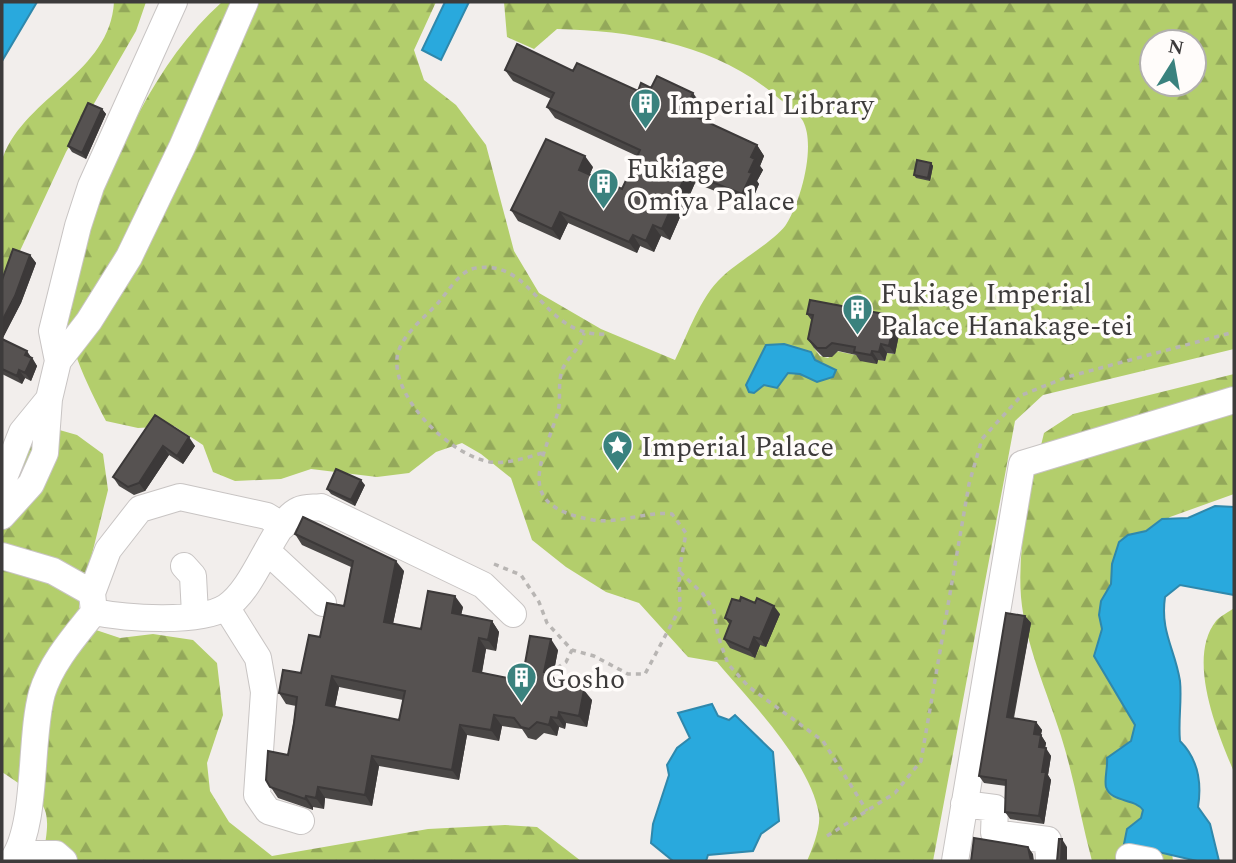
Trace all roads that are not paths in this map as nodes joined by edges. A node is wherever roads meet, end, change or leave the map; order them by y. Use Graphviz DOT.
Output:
graph roads {
  1 [pos="174,2"];
  2 [pos="245,2"];
  3 [pos="58,360"];
  4 [pos="49,400"];
  5 [pos="1234,400"];
  6 [pos="2,483"];
  7 [pos="2,516"];
  8 [pos="298,522"];
  9 [pos="268,552"];
  10 [pos="2,556"];
  11 [pos="184,566"];
  12 [pos="93,602"];
  13 [pos="323,603"];
  14 [pos="226,607"];
  15 [pos="195,614"];
  16 [pos="513,614"];
  17 [pos="964,804"];
  18 [pos="301,821"];
  19 [pos="15,857"];
  20 [pos="64,861"];
  21 [pos="955,861"];
  22 [pos="1049,861"];
  1 -- 3 [label="lane"];
  2 -- 3 [label="lane"];
  3 -- 4 [label="lane"];
  4 -- 6 [label="lane"];
  4 -- 7 [label="lane"];
  5 -- 17 [label="lane"];
  8 -- 9 [label="lane"];
  8 -- 12 [label="lane"];
  8 -- 16 [label="lane"];
  9 -- 13 [label="lane"];
  9 -- 14 [label="lane"];
  10 -- 12 [label="lane"];
  11 -- 15 [label="lane"];
  12 -- 15 [label="lane"];
  12 -- 19 [label="lane"];
  14 -- 15 [label="lane"];
  14 -- 18 [label="lane"];
  17 -- 21 [label="lane"];
  17 -- 22 [label="lane"];
  19 -- 20 [label="lane"];
}
